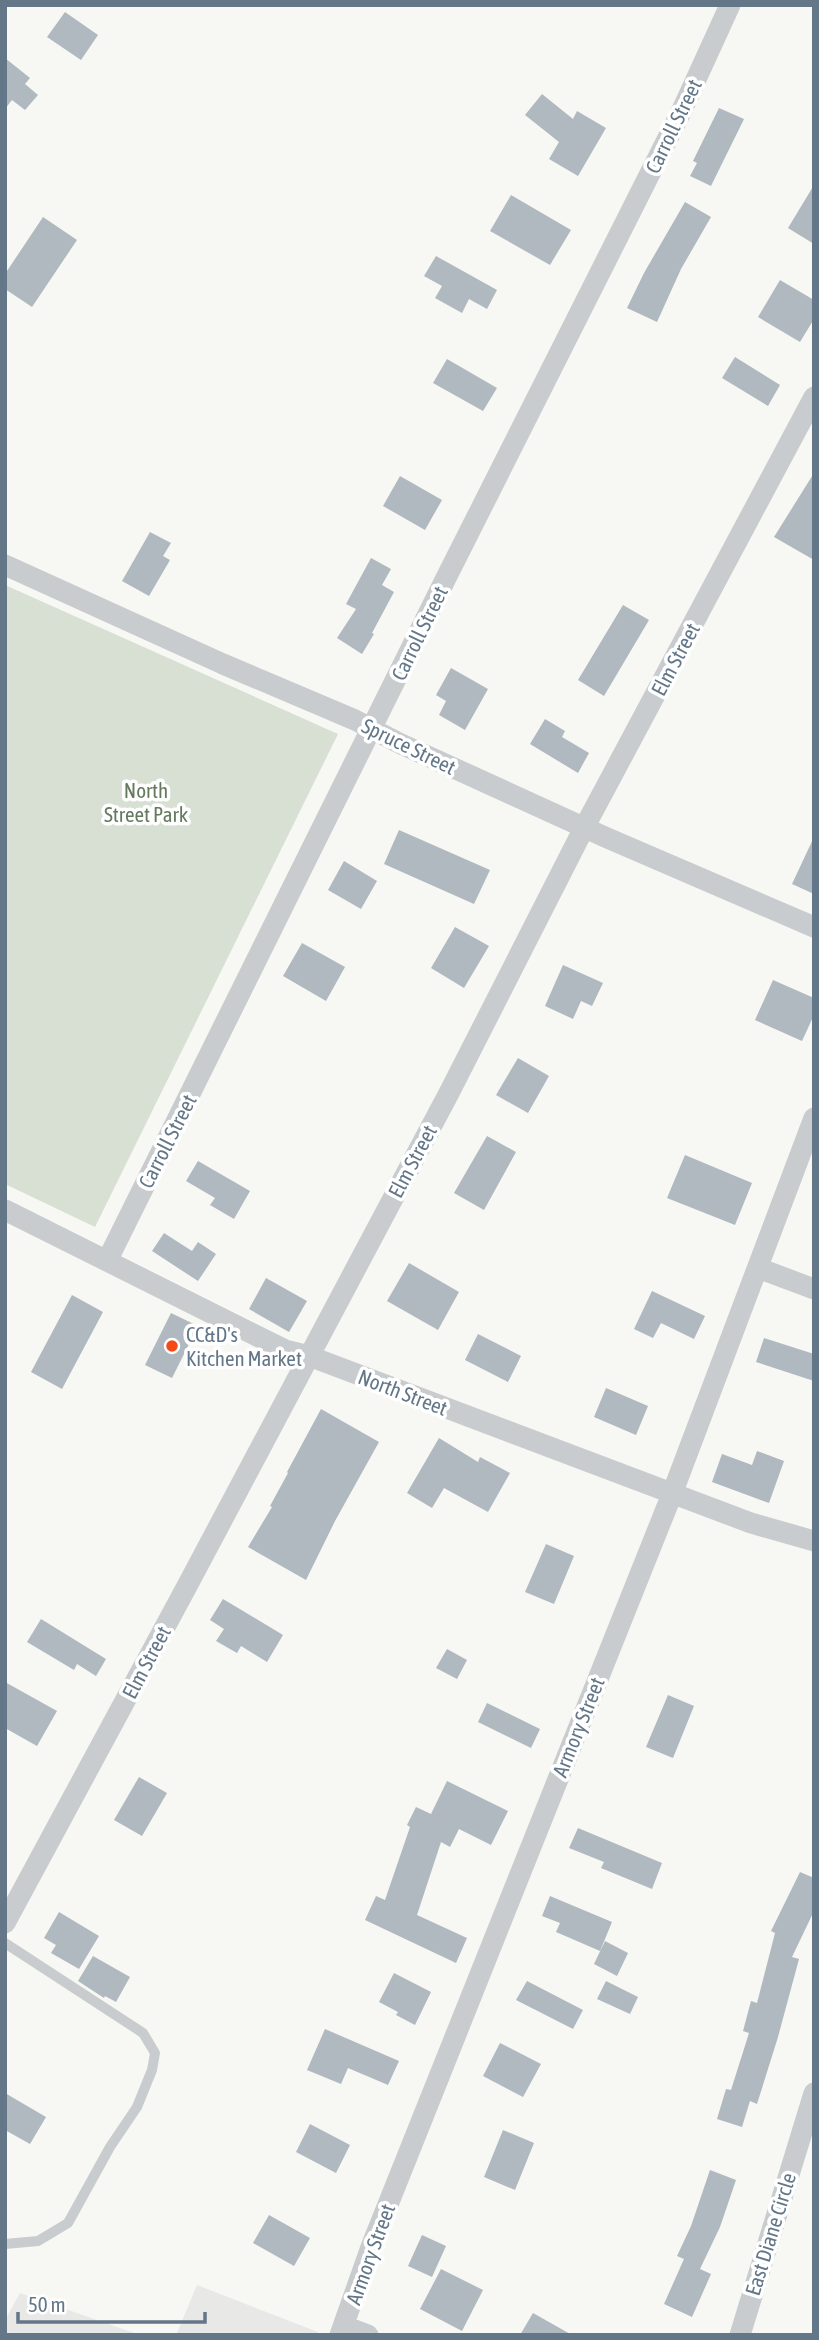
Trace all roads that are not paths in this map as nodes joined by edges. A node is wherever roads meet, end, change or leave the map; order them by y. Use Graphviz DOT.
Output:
graph roads {
  1 [pos="730,5"];
  2 [pos="814,397"];
  3 [pos="5,565"];
  4 [pos="372,730"];
  5 [pos="584,828"];
  6 [pos="814,927"];
  7 [pos="814,1118"];
  8 [pos="5,1210"];
  9 [pos="107,1261"];
  10 [pos="758,1268"];
  11 [pos="814,1289"];
  12 [pos="309,1356"];
  13 [pos="671,1494"];
  14 [pos="814,1541"];
  15 [pos="5,1923"];
  16 [pos="5,1943"];
  17 [pos="814,2093"];
  18 [pos="5,2244"];
  19 [pos="342,2331"];
  20 [pos="368,2335"];
  21 [pos="740,2335"];
  1 -- 4 [label="street, Carroll Street"];
  2 -- 5 [label="street, Elm Street"];
  3 -- 4 [label="street, Spruce Street"];
  4 -- 5 [label="street, Spruce Street"];
  4 -- 9 [label="street, Carroll Street"];
  5 -- 6 [label="street, Spruce Street"];
  5 -- 12 [label="street, Elm Street"];
  7 -- 10 [label="street, Armory Street"];
  8 -- 9 [label="street, North Street"];
  9 -- 12 [label="street, North Street"];
  10 -- 11 [label="street"];
  10 -- 13 [label="street, Armory Street"];
  12 -- 13 [label="street, North Street"];
  12 -- 15 [label="street, Elm Street"];
  13 -- 14 [label="street, North Street"];
  13 -- 19 [label="street, Armory Street"];
  16 -- 18 [label="lane"];
  17 -- 21 [label="street, East Diane Circle"];
  19 -- 20 [label="street"];
}
